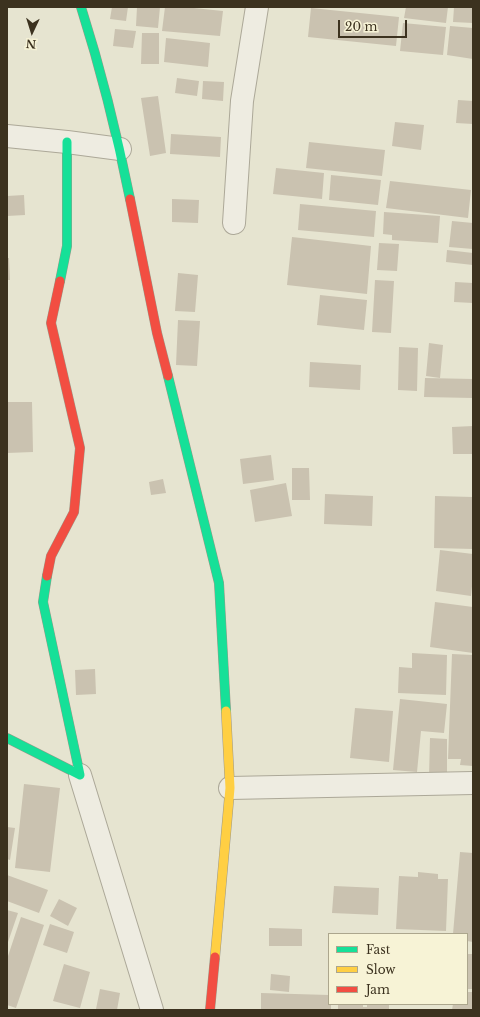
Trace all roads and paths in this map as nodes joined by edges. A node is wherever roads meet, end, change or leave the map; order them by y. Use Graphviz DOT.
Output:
graph roads {
  1 [pos="81,7"];
  2 [pos="257,7"];
  3 [pos="7,136"];
  4 [pos="68,142"];
  5 [pos="120,149"];
  6 [pos="234,223"];
  7 [pos="7,738"];
  8 [pos="80,775"];
  9 [pos="473,783"];
  10 [pos="230,788"];
  11 [pos="152,1010"];
  12 [pos="210,1010"];
  1 -- 5 [label="street"];
  2 -- 6 [label="street"];
  3 -- 4 [label="street"];
  4 -- 5 [label="street"];
  4 -- 8 [label="street"];
  5 -- 10 [label="street"];
  7 -- 8 [label="street"];
  8 -- 11 [label="street"];
  9 -- 10 [label="street"];
  10 -- 12 [label="street"];
}
